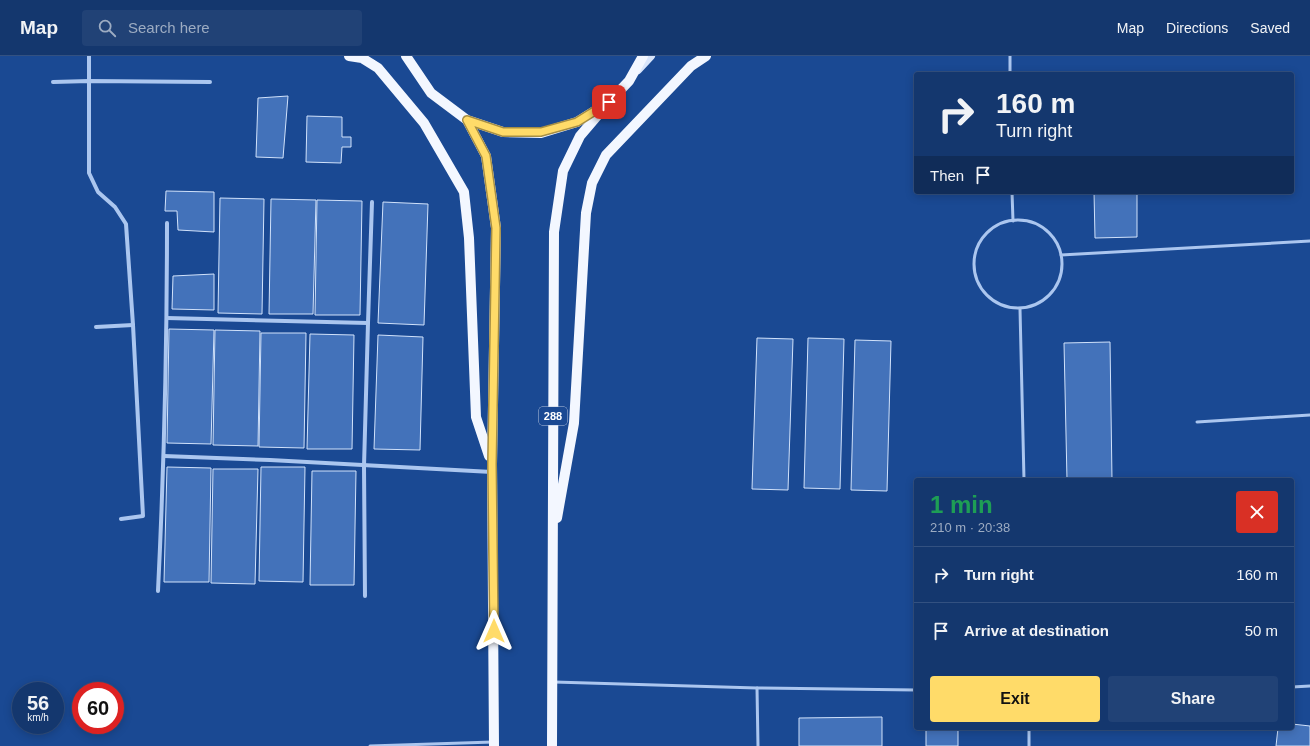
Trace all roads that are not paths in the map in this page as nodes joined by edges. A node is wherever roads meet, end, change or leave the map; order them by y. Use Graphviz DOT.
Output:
graph roads {
  1 [pos="89,56"];
  2 [pos="349,56"];
  3 [pos="406,56"];
  4 [pos="643,56"];
  5 [pos="651,56"];
  6 [pos="706,56"];
  7 [pos="1010,56"];
  8 [pos="1010,72"];
  9 [pos="89,81"];
  10 [pos="629,81"];
  11 [pos="53,82"];
  12 [pos="210,82"];
  13 [pos="609,102"];
  14 [pos="467,120"];
  15 [pos="1012,194"];
  16 [pos="372,202"];
  17 [pos="1013,221"];
  18 [pos="167,223"];
  19 [pos="1310,241"];
  20 [pos="1061,255"];
  21 [pos="1020,308"];
  22 [pos="167,318"];
  23 [pos="368,322"];
  24 [pos="133,325"];
  25 [pos="96,328"];
  26 [pos="1310,415"];
  27 [pos="1197,422"];
  28 [pos="164,456"];
  29 [pos="364,466"];
  30 [pos="492,468"];
  31 [pos="1024,478"];
  32 [pos="121,519"];
  33 [pos="552,545"];
  34 [pos="158,591"];
  35 [pos="365,596"];
  36 [pos="552,682"];
  37 [pos="1294,686"];
  38 [pos="1310,686"];
  39 [pos="757,688"];
  40 [pos="914,690"];
  41 [pos="1029,730"];
  42 [pos="494,744"];
  43 [pos="370,746"];
  44 [pos="552,746"];
  45 [pos="758,746"];
  46 [pos="1029,746"];
  1 -- 9 [label="street"];
  2 -- 30 [label="main road"];
  3 -- 14 [label="main road"];
  4 -- 10 [label="main road"];
  5 -- 10 [label="main road"];
  6 -- 33 [label="main road"];
  7 -- 8 [label="lane"];
  9 -- 11 [label="street"];
  9 -- 12 [label="street"];
  9 -- 24 [label="street"];
  10 -- 13 [label="main road"];
  13 -- 14 [label="main road"];
  13 -- 33 [label="main road, 288"];
  14 -- 30 [label="main road"];
  15 -- 17 [label="lane"];
  16 -- 23 [label="street"];
  17 -- 20 [label="lane"];
  17 -- 21 [label="lane"];
  18 -- 22 [label="street"];
  19 -- 20 [label="lane"];
  20 -- 21 [label="lane"];
  21 -- 31 [label="lane"];
  22 -- 23 [label="street"];
  22 -- 28 [label="street"];
  23 -- 29 [label="street"];
  24 -- 25 [label="street"];
  24 -- 32 [label="street"];
  26 -- 27 [label="lane"];
  28 -- 29 [label="street"];
  28 -- 34 [label="street"];
  29 -- 30 [label="street"];
  29 -- 35 [label="street"];
  30 -- 42 [label="main road"];
  33 -- 36 [label="main road, 288"];
  36 -- 39 [label="lane"];
  36 -- 44 [label="main road, 288"];
  37 -- 38 [label="lane"];
  39 -- 40 [label="lane"];
  39 -- 45 [label="lane"];
  41 -- 46 [label="lane"];
  42 -- 43 [label="lane"];
}
